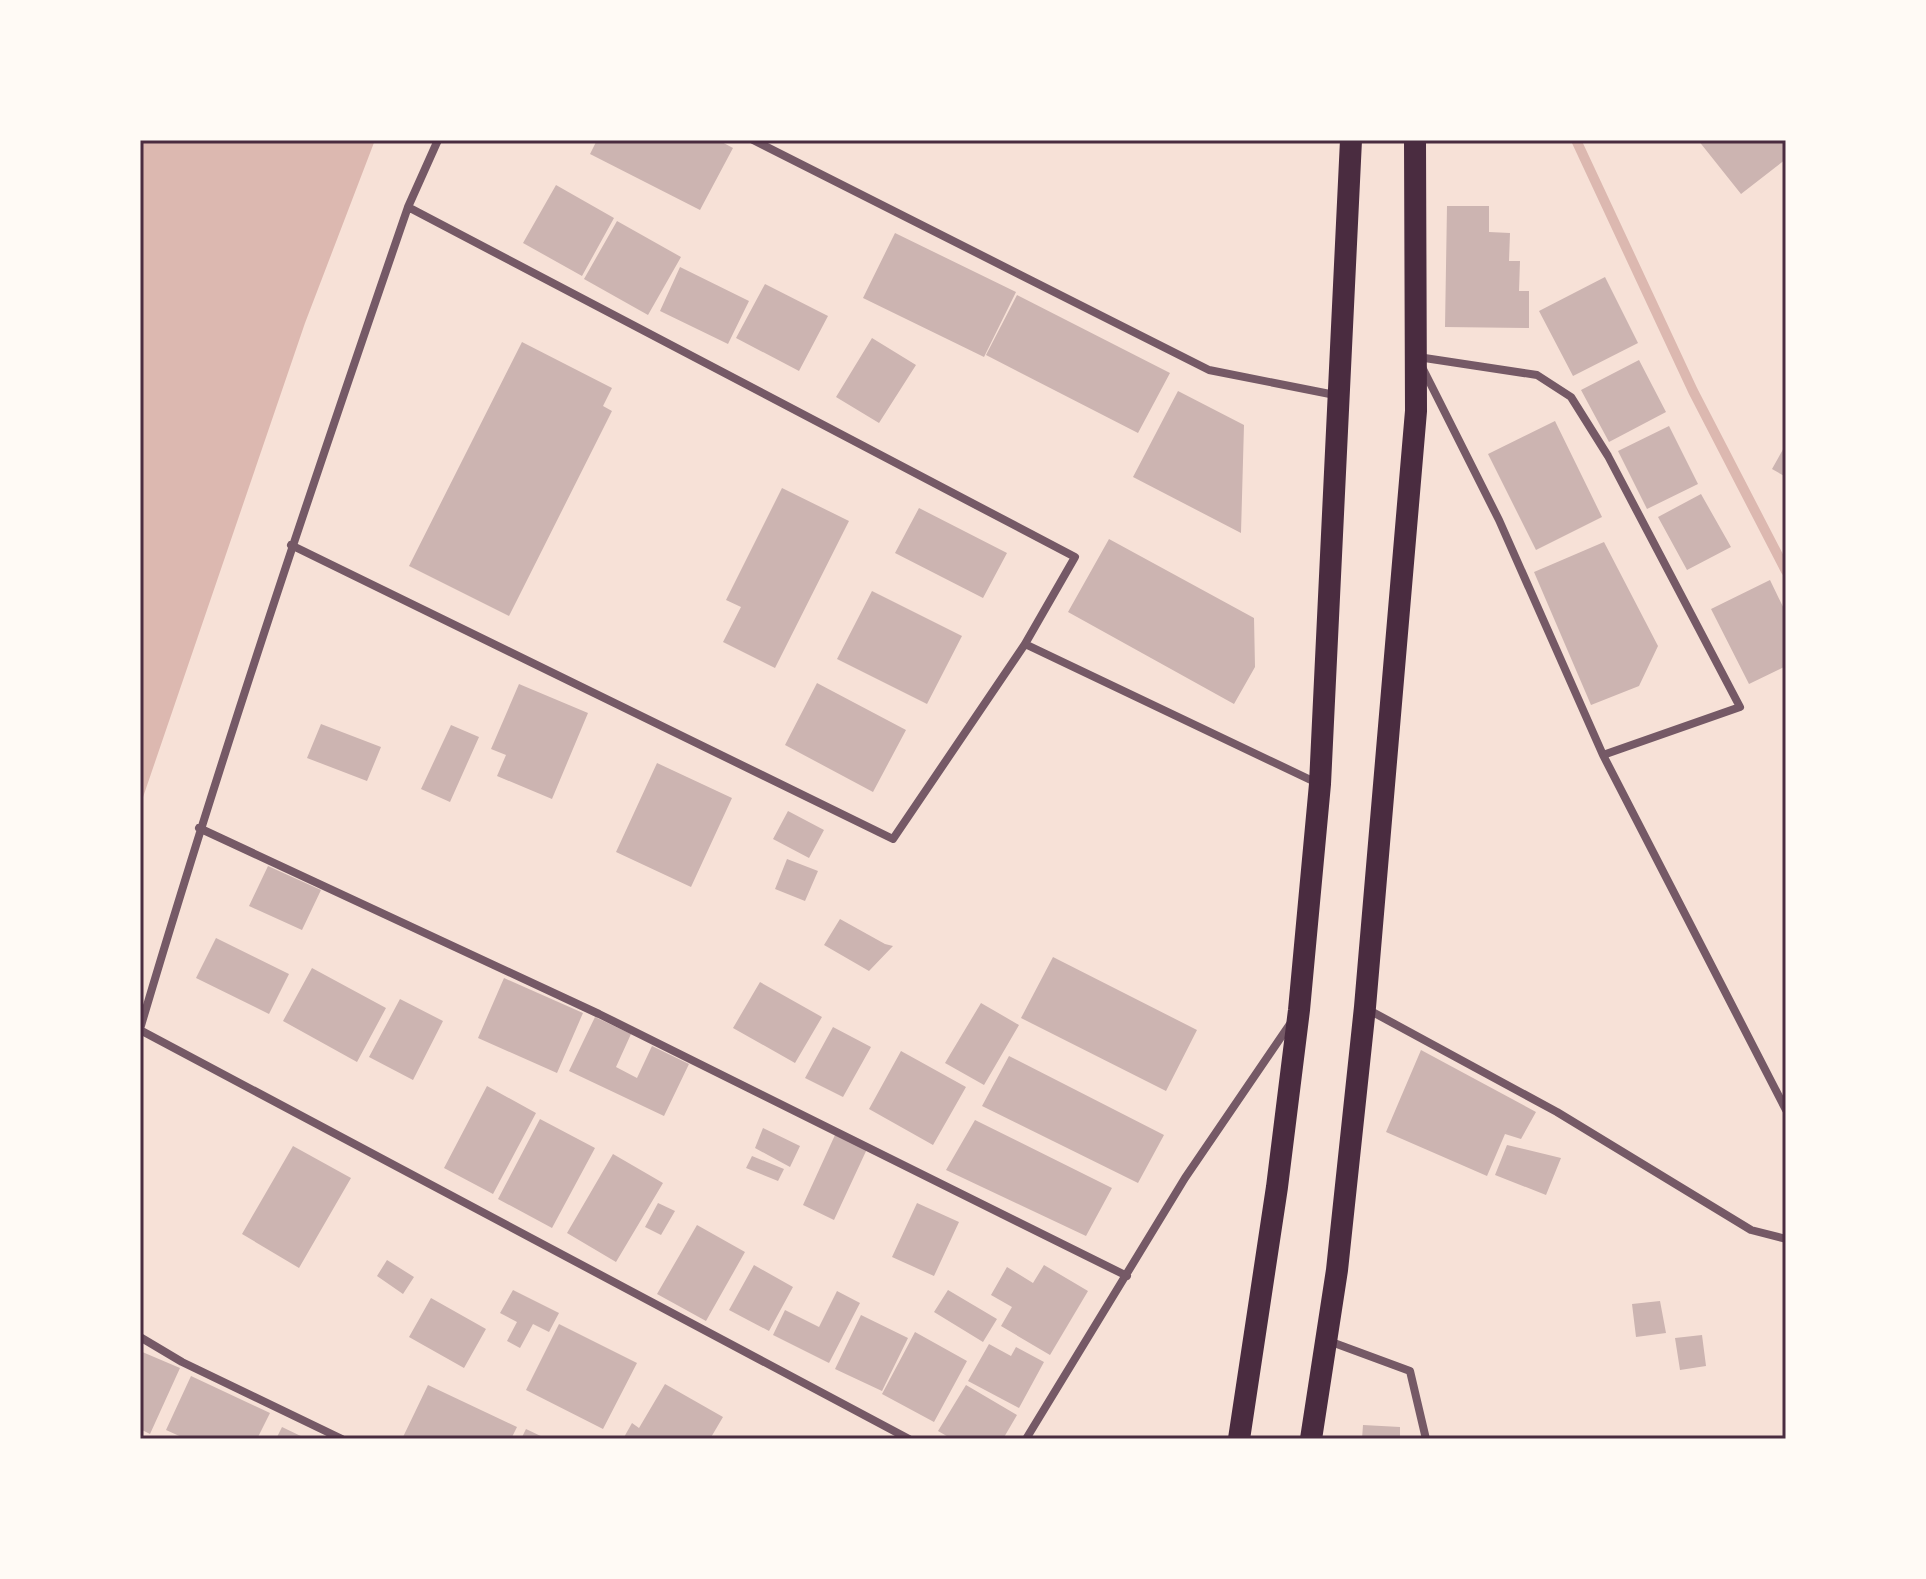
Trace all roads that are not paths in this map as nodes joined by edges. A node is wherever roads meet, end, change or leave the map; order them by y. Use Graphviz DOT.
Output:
graph roads {
  1 [pos="438,140"];
  2 [pos="753,140"];
  3 [pos="1351,140"];
  4 [pos="1415,140"];
  5 [pos="408,207"];
  6 [pos="1417,356"];
  7 [pos="1338,396"];
  8 [pos="291,545"];
  9 [pos="1025,644"];
  10 [pos="1603,755"];
  11 [pos="1320,784"];
  12 [pos="199,828"];
  13 [pos="1365,1007"];
  14 [pos="1299,1010"];
  15 [pos="140,1029"];
  16 [pos="1786,1110"];
  17 [pos="1786,1239"];
  18 [pos="1127,1276"];
  19 [pos="140,1337"];
  20 [pos="1326,1340"];
  21 [pos="342,1439"];
  22 [pos="909,1439"];
  23 [pos="1026,1439"];
  24 [pos="1239,1439"];
  25 [pos="1311,1439"];
  26 [pos="1426,1439"];
  1 -- 5 [label="street"];
  2 -- 7 [label="street"];
  3 -- 7 [label="highway"];
  4 -- 6 [label="highway"];
  5 -- 8 [label="street"];
  5 -- 9 [label="street"];
  6 -- 10 [label="street"];
  6 -- 10 [label="street"];
  6 -- 13 [label="highway"];
  7 -- 11 [label="highway"];
  8 -- 9 [label="street"];
  8 -- 12 [label="street"];
  9 -- 11 [label="street"];
  10 -- 16 [label="street"];
  11 -- 14 [label="highway"];
  12 -- 15 [label="street"];
  12 -- 18 [label="street"];
  13 -- 17 [label="street"];
  13 -- 20 [label="highway"];
  14 -- 18 [label="street"];
  14 -- 24 [label="highway"];
  15 -- 22 [label="street"];
  18 -- 23 [label="street"];
  19 -- 21 [label="street"];
  20 -- 25 [label="highway"];
  20 -- 26 [label="street"];
}
